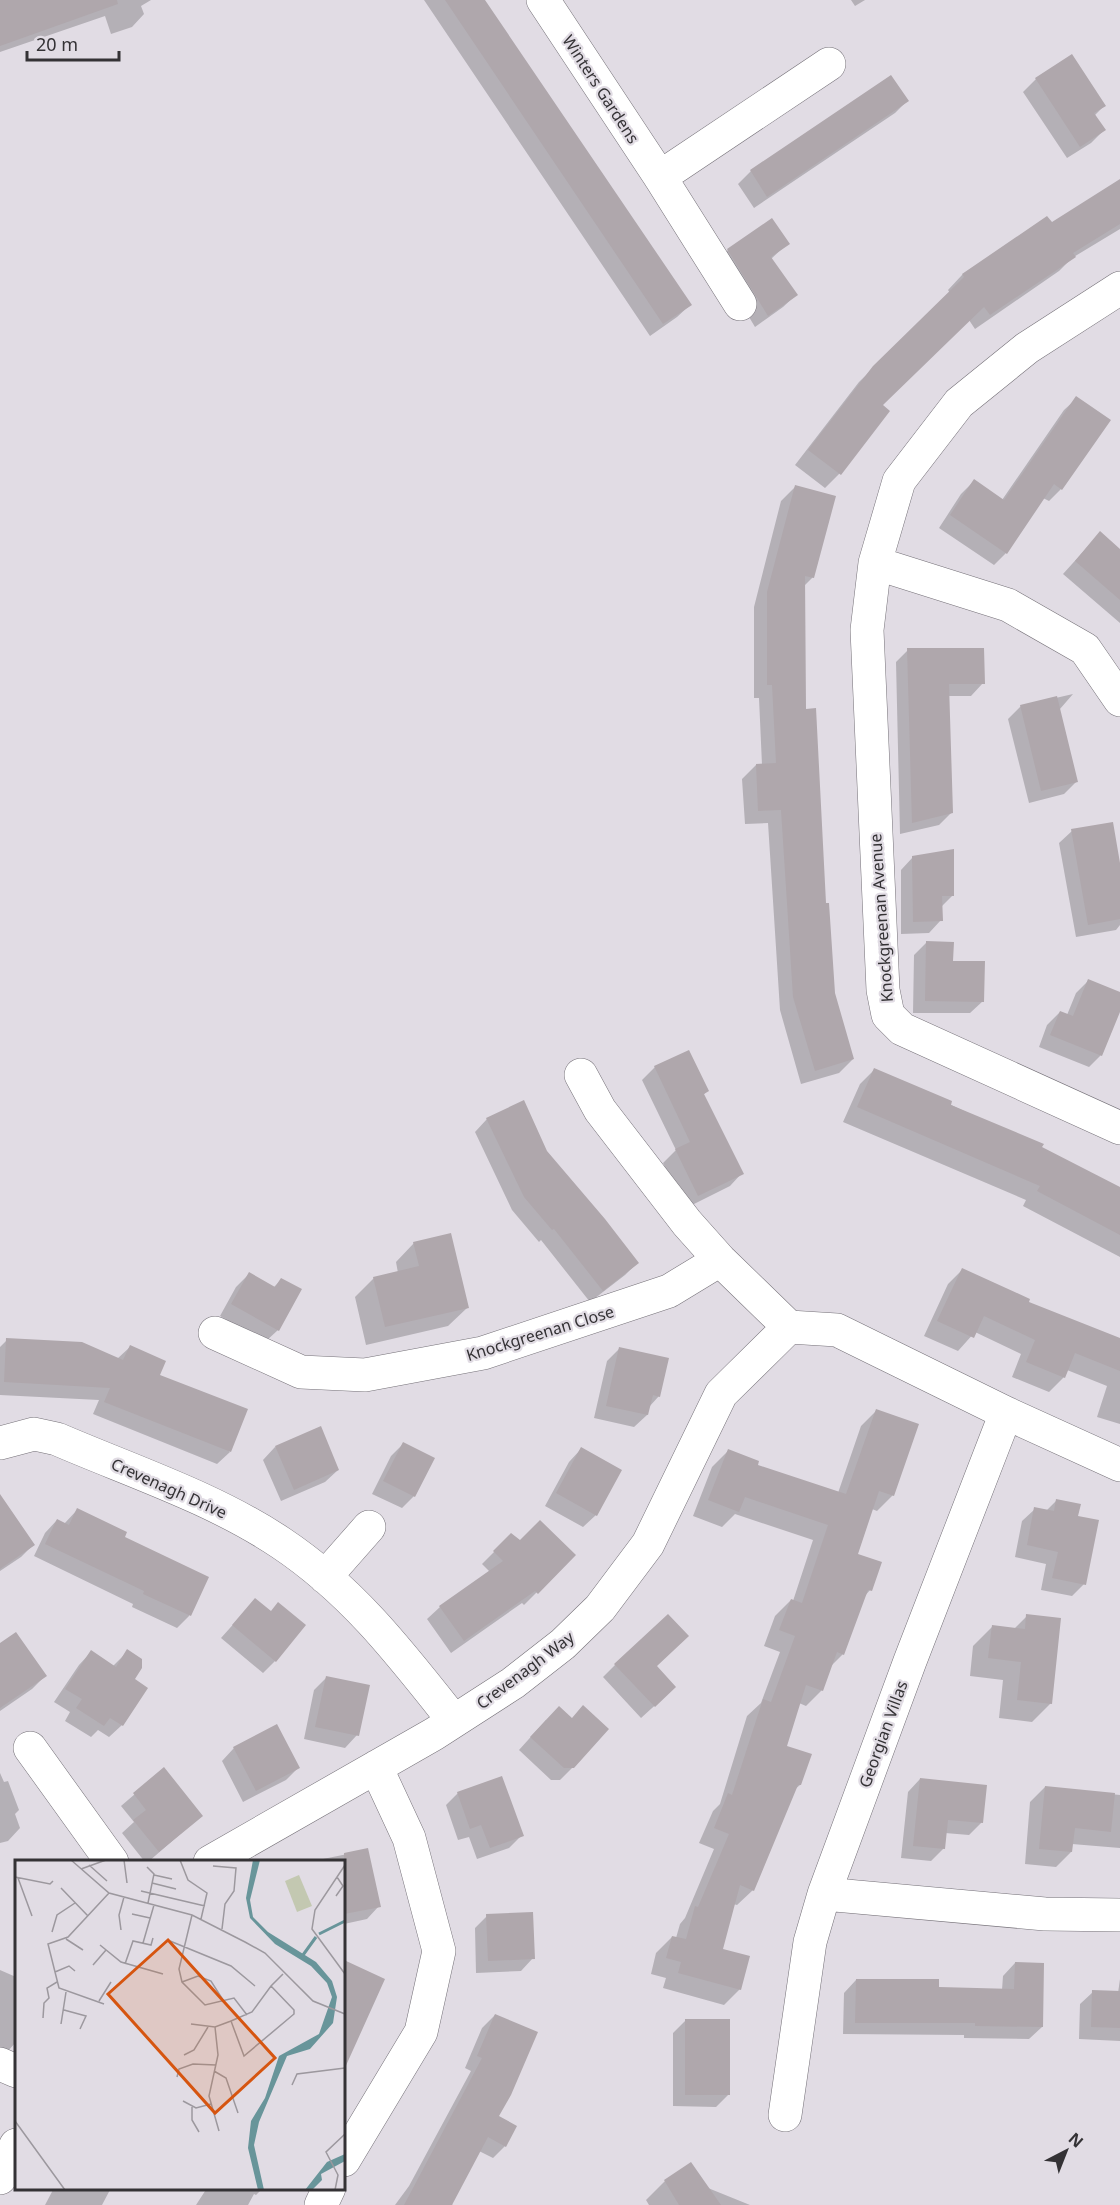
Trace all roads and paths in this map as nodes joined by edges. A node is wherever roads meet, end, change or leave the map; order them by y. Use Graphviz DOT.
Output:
graph roads {
  1 [pos="543,0"];
  2 [pos="829,64"];
  3 [pos="660,177"];
  4 [pos="1120,288"];
  5 [pos="740,304"];
  6 [pos="875,563"];
  7 [pos="1120,700"];
  8 [pos="581,1075"];
  9 [pos="1120,1128"];
  10 [pos="720,1260"];
  11 [pos="789,1327"];
  12 [pos="215,1333"];
  13 [pos="1006,1413"];
  14 [pos="0,1443"];
  15 [pos="1120,1466"];
  16 [pos="369,1527"];
  17 [pos="325,1577"];
  18 [pos="454,1721"];
  19 [pos="30,1748"];
  20 [pos="376,1767"];
  21 [pos="111,1860"];
  22 [pos="213,1860"];
  23 [pos="824,1894"];
  24 [pos="1120,1915"];
  25 [pos="0,2064"];
  26 [pos="15,2071"];
  27 [pos="785,2115"];
  28 [pos="15,2147"];
  29 [pos="345,2158"];
  30 [pos="0,2178"];
  31 [pos="328,2190"];
  32 [pos="321,2205"];
  1 -- 3 [label="street, Winters Gardens"];
  2 -- 3 [label="street"];
  3 -- 5 [label="street, Winters Gardens"];
  4 -- 6 [label="street, Knockgreenan Avenue"];
  6 -- 7 [label="street"];
  6 -- 9 [label="street, Knockgreenan Avenue"];
  8 -- 10 [label="street"];
  10 -- 11 [label="street"];
  10 -- 12 [label="street, Knockgreenan Close"];
  11 -- 13 [label="street"];
  11 -- 18 [label="street, Crevenagh Way"];
  13 -- 15 [label="street"];
  13 -- 23 [label="street, Georgian Villas"];
  14 -- 17 [label="street, Crevenagh Drive"];
  16 -- 17 [label="street"];
  17 -- 18 [label="street, Crevenagh Drive"];
  18 -- 20 [label="street, Crevenagh Way"];
  19 -- 21 [label="street"];
  20 -- 22 [label="street, Crevenagh Way"];
  20 -- 29 [label="street"];
  23 -- 24 [label="street"];
  23 -- 27 [label="street, Georgian Villas"];
  25 -- 26 [label="street"];
  28 -- 30 [label="street"];
  31 -- 32 [label="street"];
}
